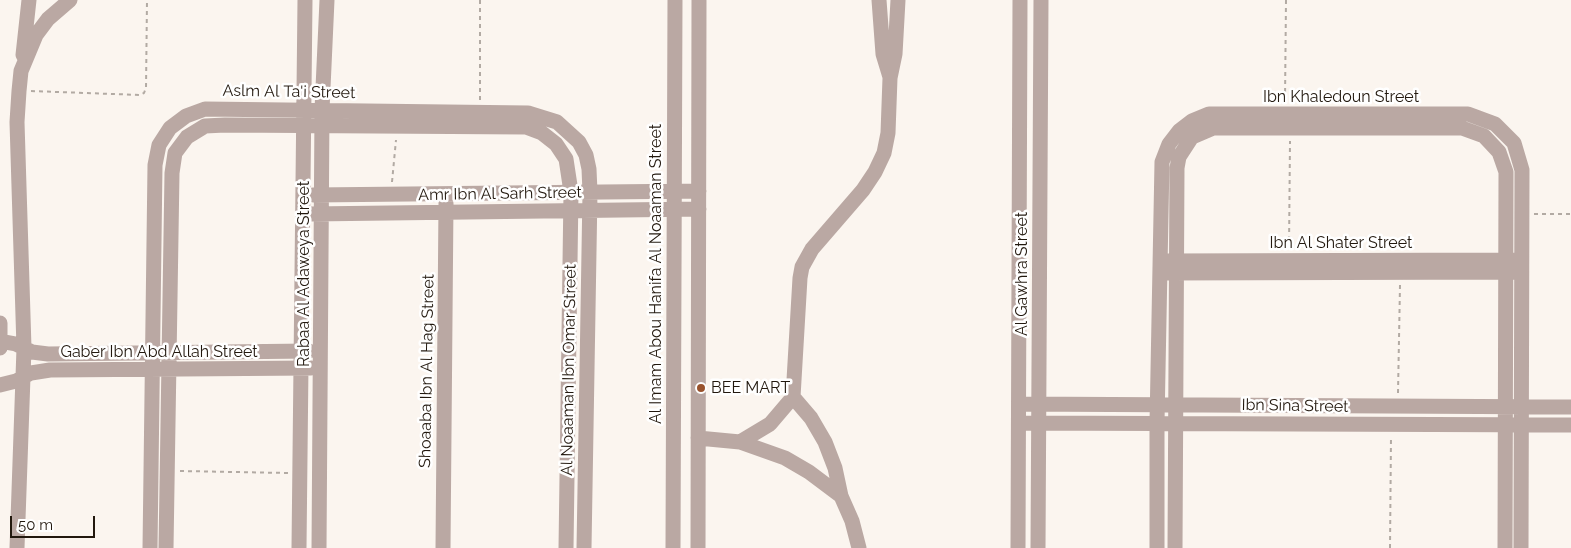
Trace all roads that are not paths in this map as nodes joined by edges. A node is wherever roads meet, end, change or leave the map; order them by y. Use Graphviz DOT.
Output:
graph roads {
  1 [pos="29,0"];
  2 [pos="70,0"];
  3 [pos="305,0"];
  4 [pos="327,0"];
  5 [pos="675,0"];
  6 [pos="699,0"];
  7 [pos="879,0"];
  8 [pos="898,0"];
  9 [pos="1020,0"];
  10 [pos="1041,0"];
  11 [pos="21,71"];
  12 [pos="890,78"];
  13 [pos="303,110"];
  14 [pos="322,110"];
  15 [pos="1288,119"];
  16 [pos="303,126"];
  17 [pos="322,126"];
  18 [pos="674,191"];
  19 [pos="699,191"];
  20 [pos="571,192"];
  21 [pos="590,192"];
  22 [pos="446,194"];
  23 [pos="303,195"];
  24 [pos="322,195"];
  25 [pos="674,210"];
  26 [pos="699,210"];
  27 [pos="570,211"];
  28 [pos="590,211"];
  29 [pos="446,212"];
  30 [pos="302,214"];
  31 [pos="322,214"];
  32 [pos="1292,265"];
  33 [pos="1507,266"];
  34 [pos="1522,266"];
  35 [pos="1160,267"];
  36 [pos="1176,267"];
  37 [pos="0,323"];
  38 [pos="0,341"];
  39 [pos="0,348"];
  40 [pos="24,348"];
  41 [pos="301,351"];
  42 [pos="321,351"];
  43 [pos="152,352"];
  44 [pos="170,352"];
  45 [pos="301,368"];
  46 [pos="321,368"];
  47 [pos="152,369"];
  48 [pos="169,369"];
  49 [pos="23,377"];
  50 [pos="0,385"];
  51 [pos="793,397"];
  52 [pos="1019,404"];
  53 [pos="1038,405"];
  54 [pos="1157,405"];
  55 [pos="1176,405"];
  56 [pos="1514,406"];
  57 [pos="1571,407"];
  58 [pos="1176,422"];
  59 [pos="1019,424"];
  60 [pos="1038,424"];
  61 [pos="1157,424"];
  62 [pos="1514,425"];
  63 [pos="1571,425"];
  64 [pos="698,438"];
  65 [pos="740,442"];
  66 [pos="841,496"];
  67 [pos="17,548"];
  68 [pos="150,548"];
  69 [pos="166,548"];
  70 [pos="299,548"];
  71 [pos="319,548"];
  72 [pos="443,548"];
  73 [pos="566,548"];
  74 [pos="584,548"];
  75 [pos="673,548"];
  76 [pos="698,548"];
  77 [pos="859,548"];
  78 [pos="1018,548"];
  79 [pos="1038,548"];
  80 [pos="1157,548"];
  81 [pos="1175,548"];
  82 [pos="1505,548"];
  83 [pos="1521,548"];
  1 -- 11 [label="street"];
  2 -- 11 [label="street"];
  3 -- 13 [label="street, Rabaa Al Adaweya Street"];
  4 -- 14 [label="street, Rabaa Al Adaweya Street"];
  5 -- 18 [label="street, Al Imam Abou Hanifa Al Noaaman Street"];
  6 -- 19 [label="street"];
  7 -- 12 [label="street"];
  8 -- 12 [label="street"];
  9 -- 52 [label="street, Al Gawhra Street"];
  10 -- 53 [label="street, Al Gawhra Street"];
  11 -- 40 [label="street"];
  12 -- 51 [label="street"];
  13 -- 14 [label="street, Aslm Al Ta'i Street"];
  13 -- 16 [label="street, Rabaa Al Adaweya Street"];
  13 -- 43 [label="street, Aslm Al Ta'i Street"];
  14 -- 17 [label="street, Rabaa Al Adaweya Street"];
  14 -- 21 [label="street, Aslm Al Ta'i Street"];
  15 -- 33 [label="street, Ibn Khaledoun Street"];
  15 -- 34 [label="street, Ibn Khaledoun Street"];
  15 -- 35 [label="street, Ibn Khaledoun Street"];
  15 -- 36 [label="street, Ibn Khaledoun Street"];
  16 -- 17 [label="street, Aslm Al Ta'i Street"];
  16 -- 23 [label="street, Rabaa Al Adaweya Street"];
  16 -- 44 [label="street, Aslm Al Ta'i Street"];
  17 -- 20 [label="street, Aslm Al Ta'i Street"];
  17 -- 24 [label="street, Rabaa Al Adaweya Street"];
  18 -- 19 [label="street, Amr Ibn Al Sarh Street"];
  18 -- 21 [label="street, Amr Ibn Al Sarh Street"];
  18 -- 25 [label="street, Al Imam Abou Hanifa Al Noaaman Street"];
  19 -- 26 [label="street"];
  20 -- 21 [label="street, Amr Ibn Al Sarh Street"];
  20 -- 22 [label="street, Amr Ibn Al Sarh Street"];
  20 -- 27 [label="street, Al Noaaman Ibn Omar Street"];
  21 -- 28 [label="street, Al Noaaman Ibn Omar Street"];
  22 -- 24 [label="street, Amr Ibn Al Sarh Street"];
  22 -- 29 [label="street, Shoaaba Ibn Al Hag Street"];
  23 -- 24 [label="street, Amr Ibn Al Sarh Street"];
  23 -- 30 [label="street, Rabaa Al Adaweya Street"];
  24 -- 31 [label="street, Rabaa Al Adaweya Street"];
  25 -- 26 [label="street, Amr Ibn Al Sarh Street"];
  25 -- 28 [label="street, Amr Ibn Al Sarh Street"];
  25 -- 75 [label="street, Al Imam Abou Hanifa Al Noaaman Street"];
  26 -- 64 [label="street"];
  27 -- 28 [label="street, Amr Ibn Al Sarh Street"];
  27 -- 29 [label="street, Amr Ibn Al Sarh Street"];
  27 -- 73 [label="street, Al Noaaman Ibn Omar Street"];
  28 -- 74 [label="street, Al Noaaman Ibn Omar Street"];
  29 -- 31 [label="street, Amr Ibn Al Sarh Street"];
  29 -- 72 [label="street, Shoaaba Ibn Al Hag Street"];
  30 -- 31 [label="street, Amr Ibn Al Sarh Street"];
  30 -- 41 [label="street, Rabaa Al Adaweya Street"];
  31 -- 42 [label="street, Rabaa Al Adaweya Street"];
  32 -- 33 [label="street, Ibn Al Shater Street"];
  32 -- 33 [label="street, Ibn Al Shater Street"];
  32 -- 36 [label="street, Ibn Al Shater Street"];
  33 -- 34 [label="street, Ibn Al Shater Street"];
  33 -- 56 [label="street, Ibn Khaledoun Street"];
  34 -- 56 [label="street, Ibn Khaledoun Street"];
  35 -- 36 [label="street, Ibn Al Shater Street"];
  35 -- 54 [label="street, Ibn Khaledoun Street"];
  36 -- 55 [label="street, Ibn Khaledoun Street"];
  37 -- 38 [label="street"];
  38 -- 39 [label="street"];
  38 -- 40 [label="street, Gaber Ibn Abd Allah Street"];
  40 -- 43 [label="street, Gaber Ibn Abd Allah Street"];
  40 -- 49 [label="street"];
  41 -- 42 [label="street, Gaber Ibn Abd Allah Street"];
  41 -- 44 [label="street, Gaber Ibn Abd Allah Street"];
  41 -- 45 [label="street, Rabaa Al Adaweya Street"];
  42 -- 46 [label="street, Rabaa Al Adaweya Street"];
  43 -- 44 [label="street, Gaber Ibn Abd Allah Street"];
  43 -- 47 [label="street, Aslm Al Ta'i Street"];
  44 -- 48 [label="street, Aslm Al Ta'i Street"];
  45 -- 46 [label="street, Gaber Ibn Abd Allah Street"];
  45 -- 48 [label="street, Gaber Ibn Abd Allah Street"];
  45 -- 70 [label="street, Rabaa Al Adaweya Street"];
  46 -- 71 [label="street, Rabaa Al Adaweya Street"];
  47 -- 48 [label="street, Gaber Ibn Abd Allah Street"];
  47 -- 49 [label="street, Gaber Ibn Abd Allah Street"];
  47 -- 68 [label="street, Aslm Al Ta'i Street"];
  48 -- 69 [label="street, Aslm Al Ta'i Street"];
  49 -- 50 [label="street, Gaber Ibn Abd Allah Street"];
  49 -- 67 [label="street"];
  51 -- 65 [label="street"];
  51 -- 66 [label="street"];
  52 -- 53 [label="street, Ibn Sina Street"];
  52 -- 59 [label="street, Al Gawhra Street"];
  53 -- 54 [label="street, Ibn Sina Street"];
  53 -- 60 [label="street, Al Gawhra Street"];
  54 -- 55 [label="street, Ibn Sina Street"];
  54 -- 61 [label="street, Ibn Khaledoun Street"];
  55 -- 56 [label="street, Ibn Sina Street"];
  55 -- 58 [label="street, Ibn Khaledoun Street"];
  56 -- 57 [label="street, Ibn Sina Street"];
  56 -- 62 [label="street, Ibn Khaledoun Street"];
  58 -- 61 [label="street, Ibn Sina Street"];
  58 -- 62 [label="street, Ibn Sina Street"];
  58 -- 81 [label="street, Ibn Khaledoun Street"];
  59 -- 60 [label="street, Ibn Sina Street"];
  59 -- 78 [label="street, Al Gawhra Street"];
  60 -- 61 [label="street, Ibn Sina Street"];
  60 -- 79 [label="street, Al Gawhra Street"];
  61 -- 80 [label="street, Ibn Khaledoun Street"];
  62 -- 63 [label="street, Ibn Sina Street"];
  62 -- 82 [label="street, Ibn Khaledoun Street"];
  62 -- 83 [label="street, Ibn Khaledoun Street"];
  64 -- 65 [label="street"];
  64 -- 76 [label="street"];
  65 -- 66 [label="street"];
  66 -- 77 [label="street"];
}
